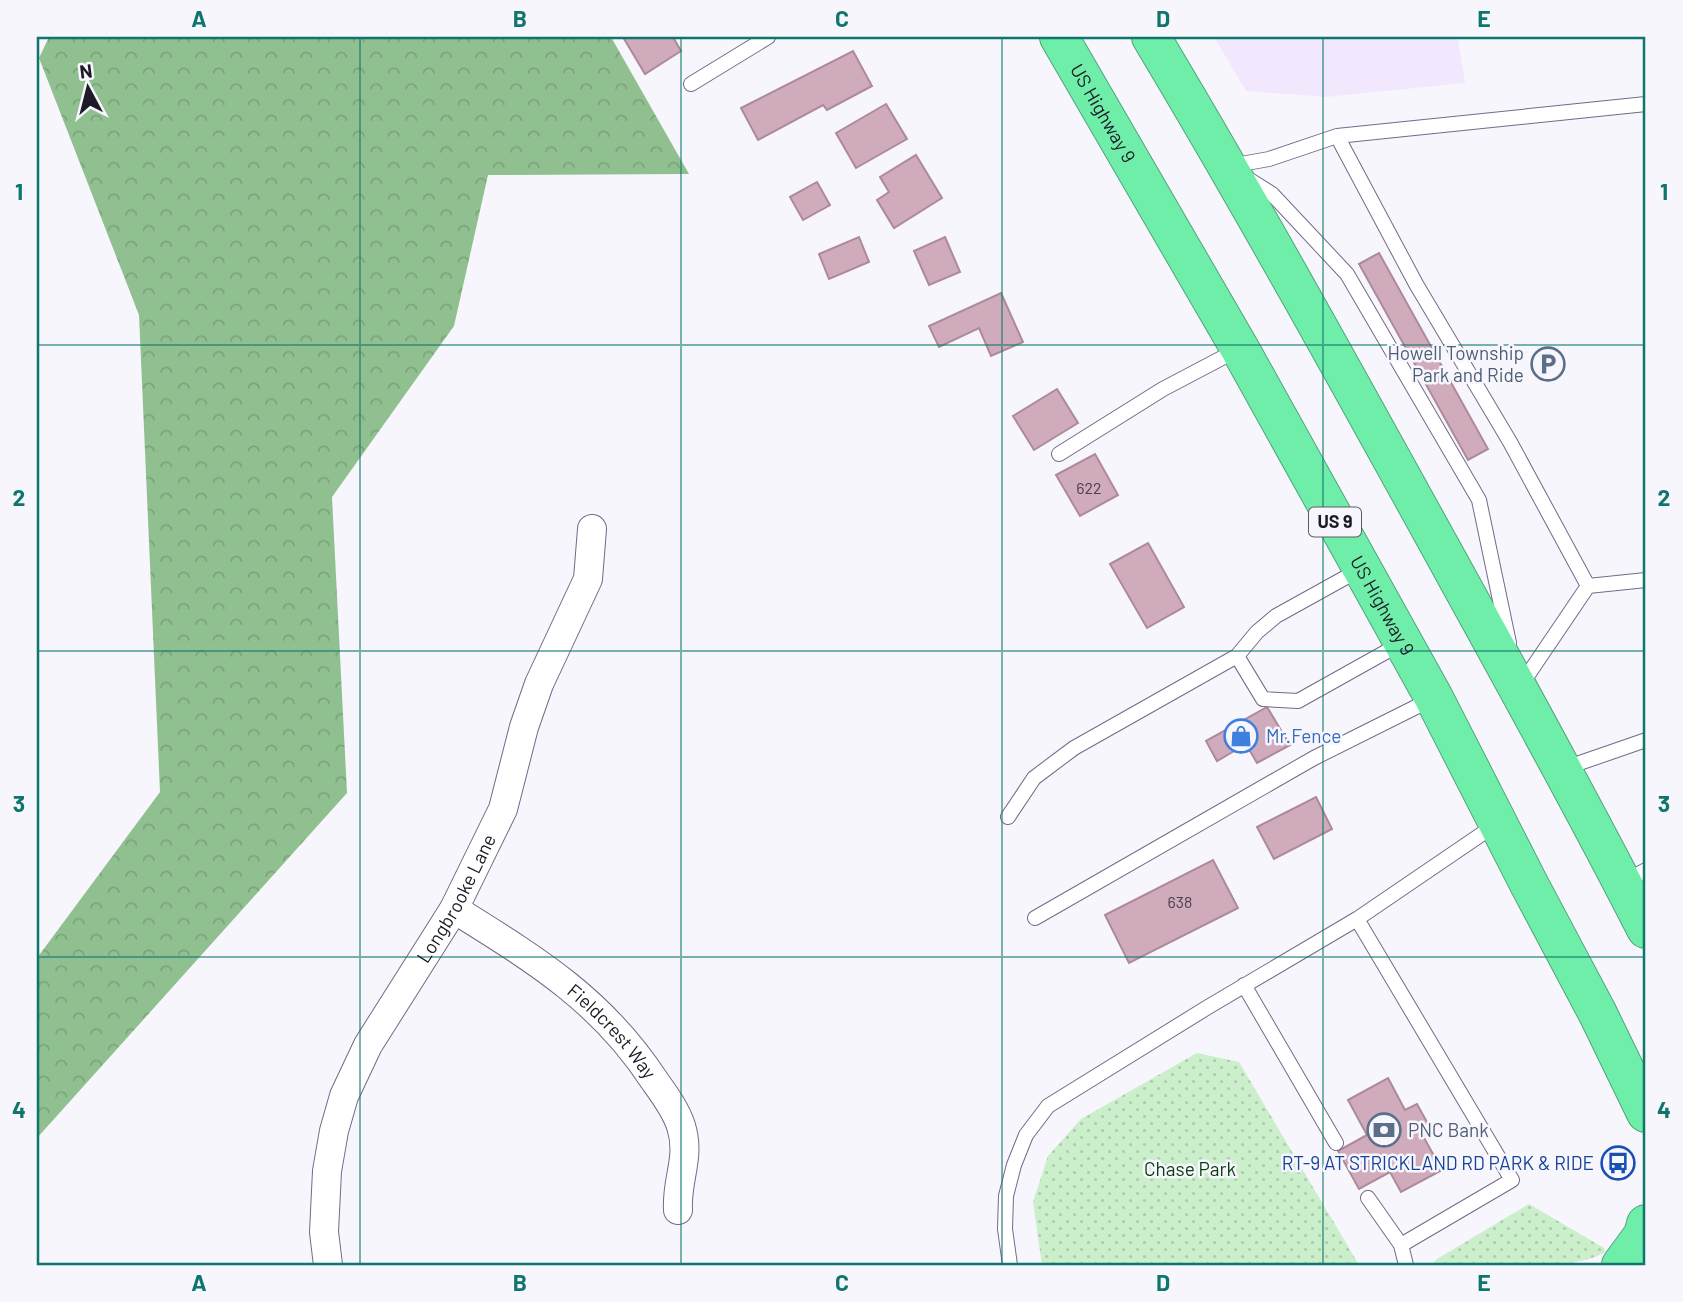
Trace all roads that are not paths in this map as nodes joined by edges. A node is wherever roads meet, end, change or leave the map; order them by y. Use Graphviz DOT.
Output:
graph roads {
  1 [pos="768,37"];
  2 [pos="1059,37"];
  3 [pos="1151,37"];
  4 [pos="691,84"];
  5 [pos="1646,104"];
  6 [pos="1337,136"];
  7 [pos="1228,166"];
  8 [pos="1240,349"];
  9 [pos="1059,454"];
  10 [pos="592,529"];
  11 [pos="1360,569"];
  12 [pos="1646,580"];
  13 [pos="1588,586"];
  14 [pos="1403,642"];
  15 [pos="1237,656"];
  16 [pos="1519,689"];
  17 [pos="1434,698"];
  18 [pos="1646,740"];
  19 [pos="1562,769"];
  20 [pos="1008,817"];
  21 [pos="1499,822"];
  22 [pos="1634,876"];
  23 [pos="454,909"];
  24 [pos="1035,918"];
  25 [pos="1357,919"];
  26 [pos="1646,929"];
  27 [pos="1244,985"];
  28 [pos="1646,1114"];
  29 [pos="1336,1143"];
  30 [pos="1368,1198"];
  31 [pos="678,1210"];
  32 [pos="1646,1224"];
  33 [pos="1401,1245"];
  34 [pos="323,1265"];
  35 [pos="1010,1265"];
  36 [pos="1406,1265"];
  37 [pos="1621,1265"];
  1 -- 4 [label="lane"];
  2 -- 8 [label="highway, US Highway 9 / US 9"];
  3 -- 7 [label="highway"];
  5 -- 6 [label="lane"];
  6 -- 7 [label="lane"];
  6 -- 13 [label="lane"];
  7 -- 16 [label="highway"];
  7 -- 16 [label="lane"];
  8 -- 9 [label="lane"];
  8 -- 11 [label="highway, US Highway 9 / US 9"];
  10 -- 23 [label="street, Longbrooke Lane"];
  11 -- 14 [label="highway, US Highway 9 / US 9"];
  11 -- 15 [label="lane"];
  12 -- 13 [label="lane"];
  13 -- 16 [label="lane"];
  14 -- 15 [label="lane"];
  14 -- 17 [label="highway, US Highway 9 / US 9"];
  15 -- 20 [label="lane"];
  16 -- 19 [label="highway"];
  17 -- 21 [label="highway, US Highway 9 / US 9"];
  17 -- 24 [label="lane"];
  18 -- 19 [label="lane"];
  19 -- 22 [label="highway"];
  21 -- 25 [label="lane"];
  21 -- 28 [label="highway, US Highway 9 / US 9"];
  22 -- 26 [label="highway"];
  23 -- 31 [label="street, Fieldcrest Way"];
  23 -- 34 [label="street, Longbrooke Lane"];
  25 -- 27 [label="lane"];
  25 -- 33 [label="lane"];
  27 -- 29 [label="lane"];
  27 -- 35 [label="lane"];
  30 -- 33 [label="lane"];
  32 -- 37 [label="highway"];
  33 -- 36 [label="lane"];
}
